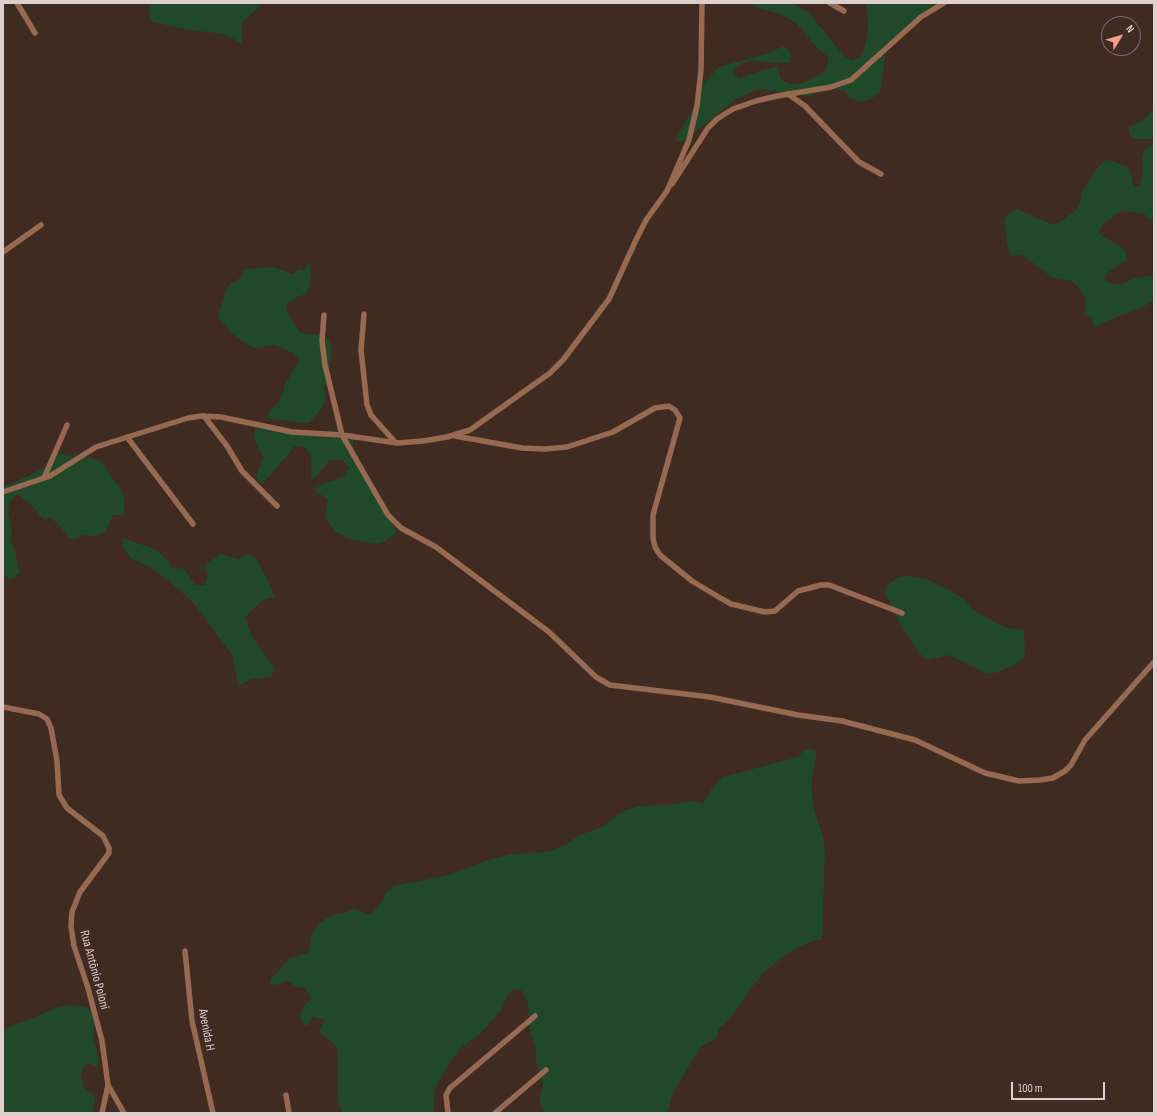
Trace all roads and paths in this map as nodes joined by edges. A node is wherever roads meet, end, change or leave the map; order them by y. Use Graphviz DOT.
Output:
graph roads {
  1 [pos="17,3"];
  2 [pos="702,3"];
  3 [pos="830,3"];
  4 [pos="944,3"];
  5 [pos="844,11"];
  6 [pos="35,33"];
  7 [pos="788,94"];
  8 [pos="880,174"];
  9 [pos="667,191"];
  10 [pos="41,225"];
  11 [pos="3,252"];
  12 [pos="364,314"];
  13 [pos="324,315"];
  14 [pos="204,416"];
  15 [pos="67,425"];
  16 [pos="342,435"];
  17 [pos="453,436"];
  18 [pos="127,437"];
  19 [pos="395,442"];
  20 [pos="44,478"];
  21 [pos="3,492"];
  22 [pos="276,506"];
  23 [pos="193,524"];
  24 [pos="902,613"];
  25 [pos="1154,662"];
  26 [pos="3,708"];
  27 [pos="185,951"];
  28 [pos="535,1016"];
  29 [pos="546,1070"];
  30 [pos="108,1085"];
  31 [pos="286,1095"];
  32 [pos="102,1113"];
  33 [pos="124,1113"];
  34 [pos="213,1113"];
  35 [pos="289,1113"];
  36 [pos="448,1113"];
  37 [pos="495,1113"];
  1 -- 6 [label="street"];
  2 -- 9 [label="street"];
  3 -- 5 [label="street"];
  4 -- 7 [label="street"];
  7 -- 8 [label="street"];
  7 -- 9 [label="street"];
  9 -- 17 [label="street"];
  10 -- 11 [label="street"];
  12 -- 19 [label="street"];
  13 -- 16 [label="street"];
  14 -- 16 [label="street"];
  14 -- 18 [label="street"];
  14 -- 22 [label="street"];
  15 -- 20 [label="street"];
  16 -- 19 [label="street"];
  16 -- 25 [label="street"];
  17 -- 19 [label="street"];
  17 -- 24 [label="street"];
  18 -- 20 [label="street"];
  18 -- 23 [label="street"];
  20 -- 21 [label="street"];
  26 -- 30 [label="street, Rua Antônio Poloni"];
  27 -- 34 [label="street, Avenida H"];
  28 -- 36 [label="street"];
  29 -- 37 [label="street"];
  30 -- 32 [label="street, Rua Antônio Poloni"];
  30 -- 33 [label="street"];
  31 -- 35 [label="street"];
}
